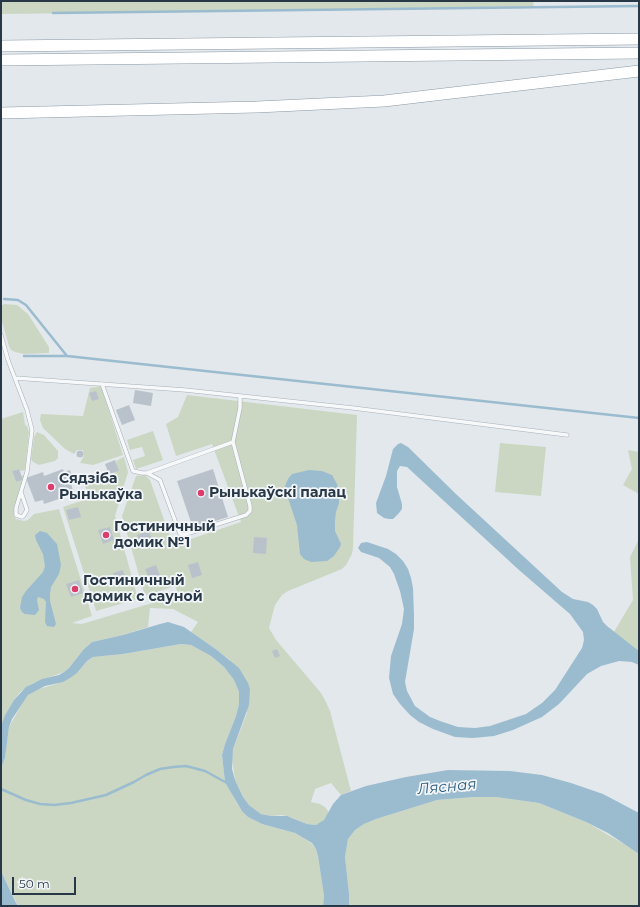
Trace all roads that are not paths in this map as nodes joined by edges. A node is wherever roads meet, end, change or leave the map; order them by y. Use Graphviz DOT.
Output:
graph roads {
  1 [pos="639,39"];
  2 [pos="1,46"];
  3 [pos="639,53"];
  4 [pos="1,60"];
  5 [pos="639,71"];
  6 [pos="1,113"];
  7 [pos="1,335"];
  8 [pos="15,378"];
  9 [pos="102,384"];
  10 [pos="240,396"];
  11 [pos="567,435"];
  12 [pos="233,442"];
  13 [pos="147,473"];
  14 [pos="21,492"];
  1 -- 2 [label="highway"];
  3 -- 4 [label="highway"];
  5 -- 6 [label="highway"];
  7 -- 8 [label="lane"];
  8 -- 9 [label="lane"];
  8 -- 14 [label="lane"];
  9 -- 10 [label="lane"];
  9 -- 13 [label="lane"];
  10 -- 11 [label="lane"];
  10 -- 12 [label="lane"];
  12 -- 13 [label="lane"];
  12 -- 13 [label="lane"];
  14 -- 14 [label="lane"];
}
